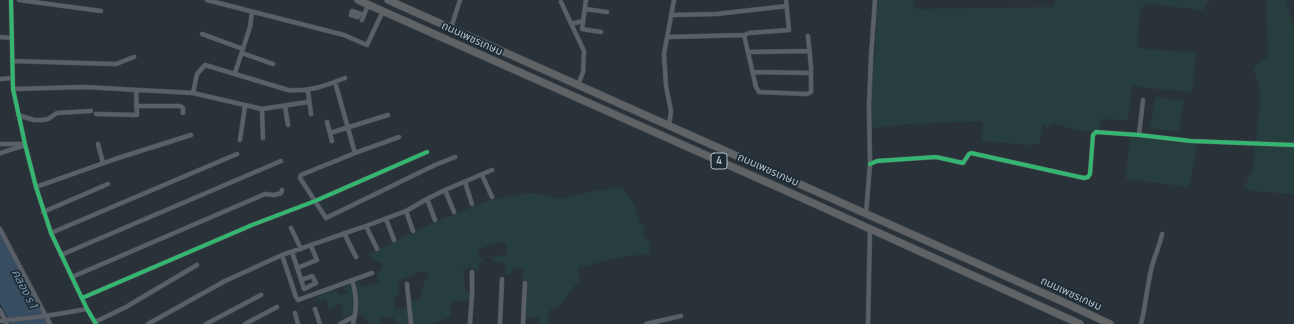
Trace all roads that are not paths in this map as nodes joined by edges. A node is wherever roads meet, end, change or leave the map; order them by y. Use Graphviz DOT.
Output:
graph roads {
  1 [pos="11,0"];
  2 [pos="19,0"];
  3 [pos="207,0"];
  4 [pos="358,0"];
  5 [pos="388,0"];
  6 [pos="460,0"];
  7 [pos="586,0"];
  8 [pos="674,0"];
  9 [pos="786,0"];
  10 [pos="875,0"];
  11 [pos="561,2"];
  12 [pos="368,5"];
  13 [pos="787,6"];
  14 [pos="585,9"];
  15 [pos="101,11"];
  16 [pos="383,11"];
  17 [pos="252,12"];
  18 [pos="607,12"];
  19 [pos="364,15"];
  20 [pos="671,15"];
  21 [pos="358,17"];
  22 [pos="362,20"];
  23 [pos="583,21"];
  24 [pos="571,24"];
  25 [pos="451,28"];
  26 [pos="601,32"];
  27 [pos="202,34"];
  28 [pos="744,35"];
  29 [pos="808,36"];
  30 [pos="0,37"];
  31 [pos="668,37"];
  32 [pos="12,38"];
  33 [pos="242,51"];
  34 [pos="810,51"];
  35 [pos="748,52"];
  36 [pos="134,57"];
  37 [pos="12,61"];
  38 [pos="525,61"];
  39 [pos="273,64"];
  40 [pos="753,72"];
  41 [pos="235,73"];
  42 [pos="519,73"];
  43 [pos="811,73"];
  44 [pos="13,78"];
  45 [pos="345,78"];
  46 [pos="0,79"];
  47 [pos="335,82"];
  48 [pos="578,85"];
  49 [pos="13,89"];
  50 [pos="136,90"];
  51 [pos="308,91"];
  52 [pos="193,93"];
  53 [pos="1143,100"];
  54 [pos="308,102"];
  55 [pos="136,106"];
  56 [pos="244,106"];
  57 [pos="285,106"];
  58 [pos="262,109"];
  59 [pos="91,111"];
  60 [pos="183,113"];
  61 [pos="96,114"];
  62 [pos="311,114"];
  63 [pos="18,115"];
  64 [pos="388,115"];
  65 [pos="327,122"];
  66 [pos="288,125"];
  67 [pos="669,126"];
  68 [pos="348,128"];
  69 [pos="330,133"];
  70 [pos="191,135"];
  71 [pos="1139,135"];
  72 [pos="399,136"];
  73 [pos="264,138"];
  74 [pos="240,140"];
  75 [pos="332,142"];
  76 [pos="0,144"];
  77 [pos="98,144"];
  78 [pos="25,145"];
  79 [pos="1294,145"];
  80 [pos="427,152"];
  81 [pos="0,153"];
  82 [pos="355,153"];
  83 [pos="237,154"];
  84 [pos="455,157"];
  85 [pos="281,161"];
  86 [pos="103,163"];
  87 [pos="870,164"];
  88 [pos="492,170"];
  89 [pos="482,174"];
  90 [pos="464,182"];
  91 [pos="108,184"];
  92 [pos="36,188"];
  93 [pos="282,190"];
  94 [pos="445,190"];
  95 [pos="492,197"];
  96 [pos="427,199"];
  97 [pos="315,201"];
  98 [pos="472,204"];
  99 [pos="406,211"];
  100 [pos="44,212"];
  101 [pos="454,212"];
  102 [pos="866,214"];
  103 [pos="386,219"];
  104 [pos="434,220"];
  105 [pos="366,226"];
  106 [pos="291,228"];
  107 [pos="0,229"];
  108 [pos="870,229"];
  109 [pos="413,231"];
  110 [pos="51,233"];
  111 [pos="344,233"];
  112 [pos="1162,234"];
  113 [pos="394,240"];
  114 [pos="311,246"];
  115 [pos="301,249"];
  116 [pos="377,249"];
  117 [pos="292,252"];
  118 [pos="282,255"];
  119 [pos="61,256"];
  120 [pos="356,257"];
  121 [pos="197,265"];
  122 [pos="297,268"];
  123 [pos="472,272"];
  124 [pos="372,274"];
  125 [pos="72,277"];
  126 [pos="502,279"];
  127 [pos="301,280"];
  128 [pos="352,280"];
  129 [pos="525,283"];
  130 [pos="407,284"];
  131 [pos="261,296"];
  132 [pos="82,298"];
  133 [pos="277,307"];
  134 [pos="88,309"];
  135 [pos="315,309"];
  136 [pos="0,310"];
  137 [pos="295,313"];
  138 [pos="46,316"];
  139 [pos="355,316"];
  140 [pos="681,316"];
  141 [pos="0,321"];
  142 [pos="6,322"];
  143 [pos="96,323"];
  144 [pos="1109,323"];
  145 [pos="50,324"];
  146 [pos="148,324"];
  147 [pos="206,324"];
  148 [pos="245,324"];
  149 [pos="298,324"];
  150 [pos="320,324"];
  151 [pos="343,324"];
  152 [pos="353,324"];
  153 [pos="411,324"];
  154 [pos="470,324"];
  155 [pos="500,324"];
  156 [pos="523,324"];
  157 [pos="646,324"];
  158 [pos="868,324"];
  159 [pos="1080,324"];
  160 [pos="1141,324"];
  1 -- 32 [label="street"];
  2 -- 15 [label="street"];
  3 -- 17 [label="street"];
  4 -- 12 [label="highway, ถนนเพชรเกษม / 4"];
  5 -- 25 [label="highway, ถนนเพชรเกษม / 4"];
  6 -- 25 [label="street"];
  7 -- 14 [label="street"];
  8 -- 20 [label="street"];
  9 -- 13 [label="street"];
  10 -- 87 [label="street"];
  11 -- 24 [label="street"];
  12 -- 16 [label="highway, ถนนเพชรเกษม / 4"];
  12 -- 19 [label="street"];
  13 -- 20 [label="street"];
  13 -- 28 [label="street"];
  14 -- 18 [label="street"];
  14 -- 23 [label="street"];
  16 -- 17 [label="street"];
  16 -- 42 [label="highway, ถนนเพชรเกษม / 4"];
  17 -- 33 [label="street"];
  19 -- 21 [label="street"];
  19 -- 22 [label="street"];
  20 -- 31 [label="street"];
  23 -- 24 [label="street"];
  23 -- 26 [label="street"];
  24 -- 48 [label="street"];
  25 -- 38 [label="highway, ถนนเพชรเกษม / 4"];
  27 -- 33 [label="street"];
  28 -- 31 [label="street"];
  28 -- 35 [label="street"];
  29 -- 34 [label="street"];
  30 -- 32 [label="street"];
  31 -- 67 [label="street"];
  32 -- 37 [label="street"];
  33 -- 39 [label="street"];
  33 -- 41 [label="street"];
  34 -- 35 [label="street"];
  34 -- 43 [label="street"];
  35 -- 40 [label="street"];
  36 -- 37 [label="street"];
  37 -- 44 [label="street"];
  38 -- 42 [label="highway"];
  38 -- 48 [label="highway, ถนนเพชรเกษม / 4"];
  40 -- 43 [label="street"];
  40 -- 43 [label="street"];
  41 -- 51 [label="street"];
  41 -- 52 [label="street"];
  42 -- 108 [label="highway, ถนนเพชรเกษม / 4"];
  44 -- 46 [label="street"];
  44 -- 49 [label="street"];
  45 -- 47 [label="street"];
  47 -- 51 [label="street"];
  47 -- 68 [label="street"];
  48 -- 67 [label="highway, ถนนเพชรเกษม / 4"];
  49 -- 50 [label="street"];
  49 -- 63 [label="street"];
  50 -- 52 [label="street"];
  50 -- 55 [label="street"];
  51 -- 54 [label="street"];
  52 -- 56 [label="street"];
  53 -- 71 [label="street"];
  54 -- 57 [label="street"];
  54 -- 62 [label="street"];
  55 -- 60 [label="street"];
  55 -- 61 [label="street"];
  56 -- 58 [label="street"];
  56 -- 74 [label="street"];
  57 -- 58 [label="street"];
  57 -- 66 [label="street"];
  58 -- 73 [label="street"];
  59 -- 63 [label="street"];
  63 -- 78 [label="street"];
  64 -- 68 [label="street"];
  65 -- 69 [label="street"];
  67 -- 102 [label="highway, ถนนเพชรเกษม / 4"];
  68 -- 69 [label="street"];
  68 -- 82 [label="street"];
  69 -- 75 [label="street"];
  70 -- 86 [label="street"];
  71 -- 79 [label="street"];
  71 -- 87 [label="street"];
  72 -- 82 [label="street"];
  76 -- 78 [label="street"];
  77 -- 86 [label="street"];
  78 -- 81 [label="street"];
  78 -- 92 [label="street"];
  80 -- 97 [label="street"];
  82 -- 97 [label="street"];
  83 -- 110 [label="street"];
  84 -- 97 [label="street"];
  85 -- 119 [label="street"];
  86 -- 92 [label="street"];
  87 -- 102 [label="street"];
  88 -- 89 [label="street"];
  89 -- 90 [label="street"];
  89 -- 95 [label="street"];
  90 -- 94 [label="street"];
  90 -- 98 [label="street"];
  91 -- 100 [label="street"];
  92 -- 100 [label="street"];
  93 -- 125 [label="street"];
  94 -- 96 [label="street"];
  94 -- 101 [label="street"];
  96 -- 99 [label="street"];
  96 -- 104 [label="street"];
  97 -- 132 [label="street"];
  99 -- 103 [label="street"];
  99 -- 109 [label="street"];
  100 -- 110 [label="street"];
  102 -- 144 [label="highway, ถนนเพชรเกษม / 4"];
  103 -- 105 [label="street"];
  103 -- 113 [label="street"];
  105 -- 111 [label="street"];
  105 -- 116 [label="street"];
  106 -- 115 [label="street"];
  107 -- 138 [label="street"];
  108 -- 158 [label="street"];
  108 -- 159 [label="highway, ถนนเพชรเกษม / 4"];
  110 -- 119 [label="street"];
  111 -- 114 [label="street"];
  111 -- 120 [label="street"];
  112 -- 160 [label="street"];
  114 -- 115 [label="street"];
  114 -- 122 [label="street"];
  115 -- 117 [label="street"];
  117 -- 118 [label="street"];
  117 -- 122 [label="street"];
  118 -- 128 [label="street"];
  118 -- 146 [label="street"];
  119 -- 125 [label="street"];
  121 -- 143 [label="street"];
  122 -- 127 [label="street"];
  123 -- 154 [label="street"];
  124 -- 128 [label="street"];
  125 -- 132 [label="street"];
  126 -- 155 [label="street"];
  128 -- 139 [label="street"];
  129 -- 156 [label="street"];
  130 -- 153 [label="street"];
  131 -- 147 [label="street"];
  132 -- 134 [label="street"];
  133 -- 148 [label="street"];
  134 -- 138 [label="street"];
  134 -- 143 [label="street"];
  135 -- 150 [label="street"];
  136 -- 142 [label="street"];
  137 -- 149 [label="street"];
  138 -- 142 [label="street"];
  138 -- 145 [label="street"];
  139 -- 151 [label="street"];
  139 -- 152 [label="street"];
  140 -- 157 [label="street"];
  141 -- 142 [label="street"];
}
